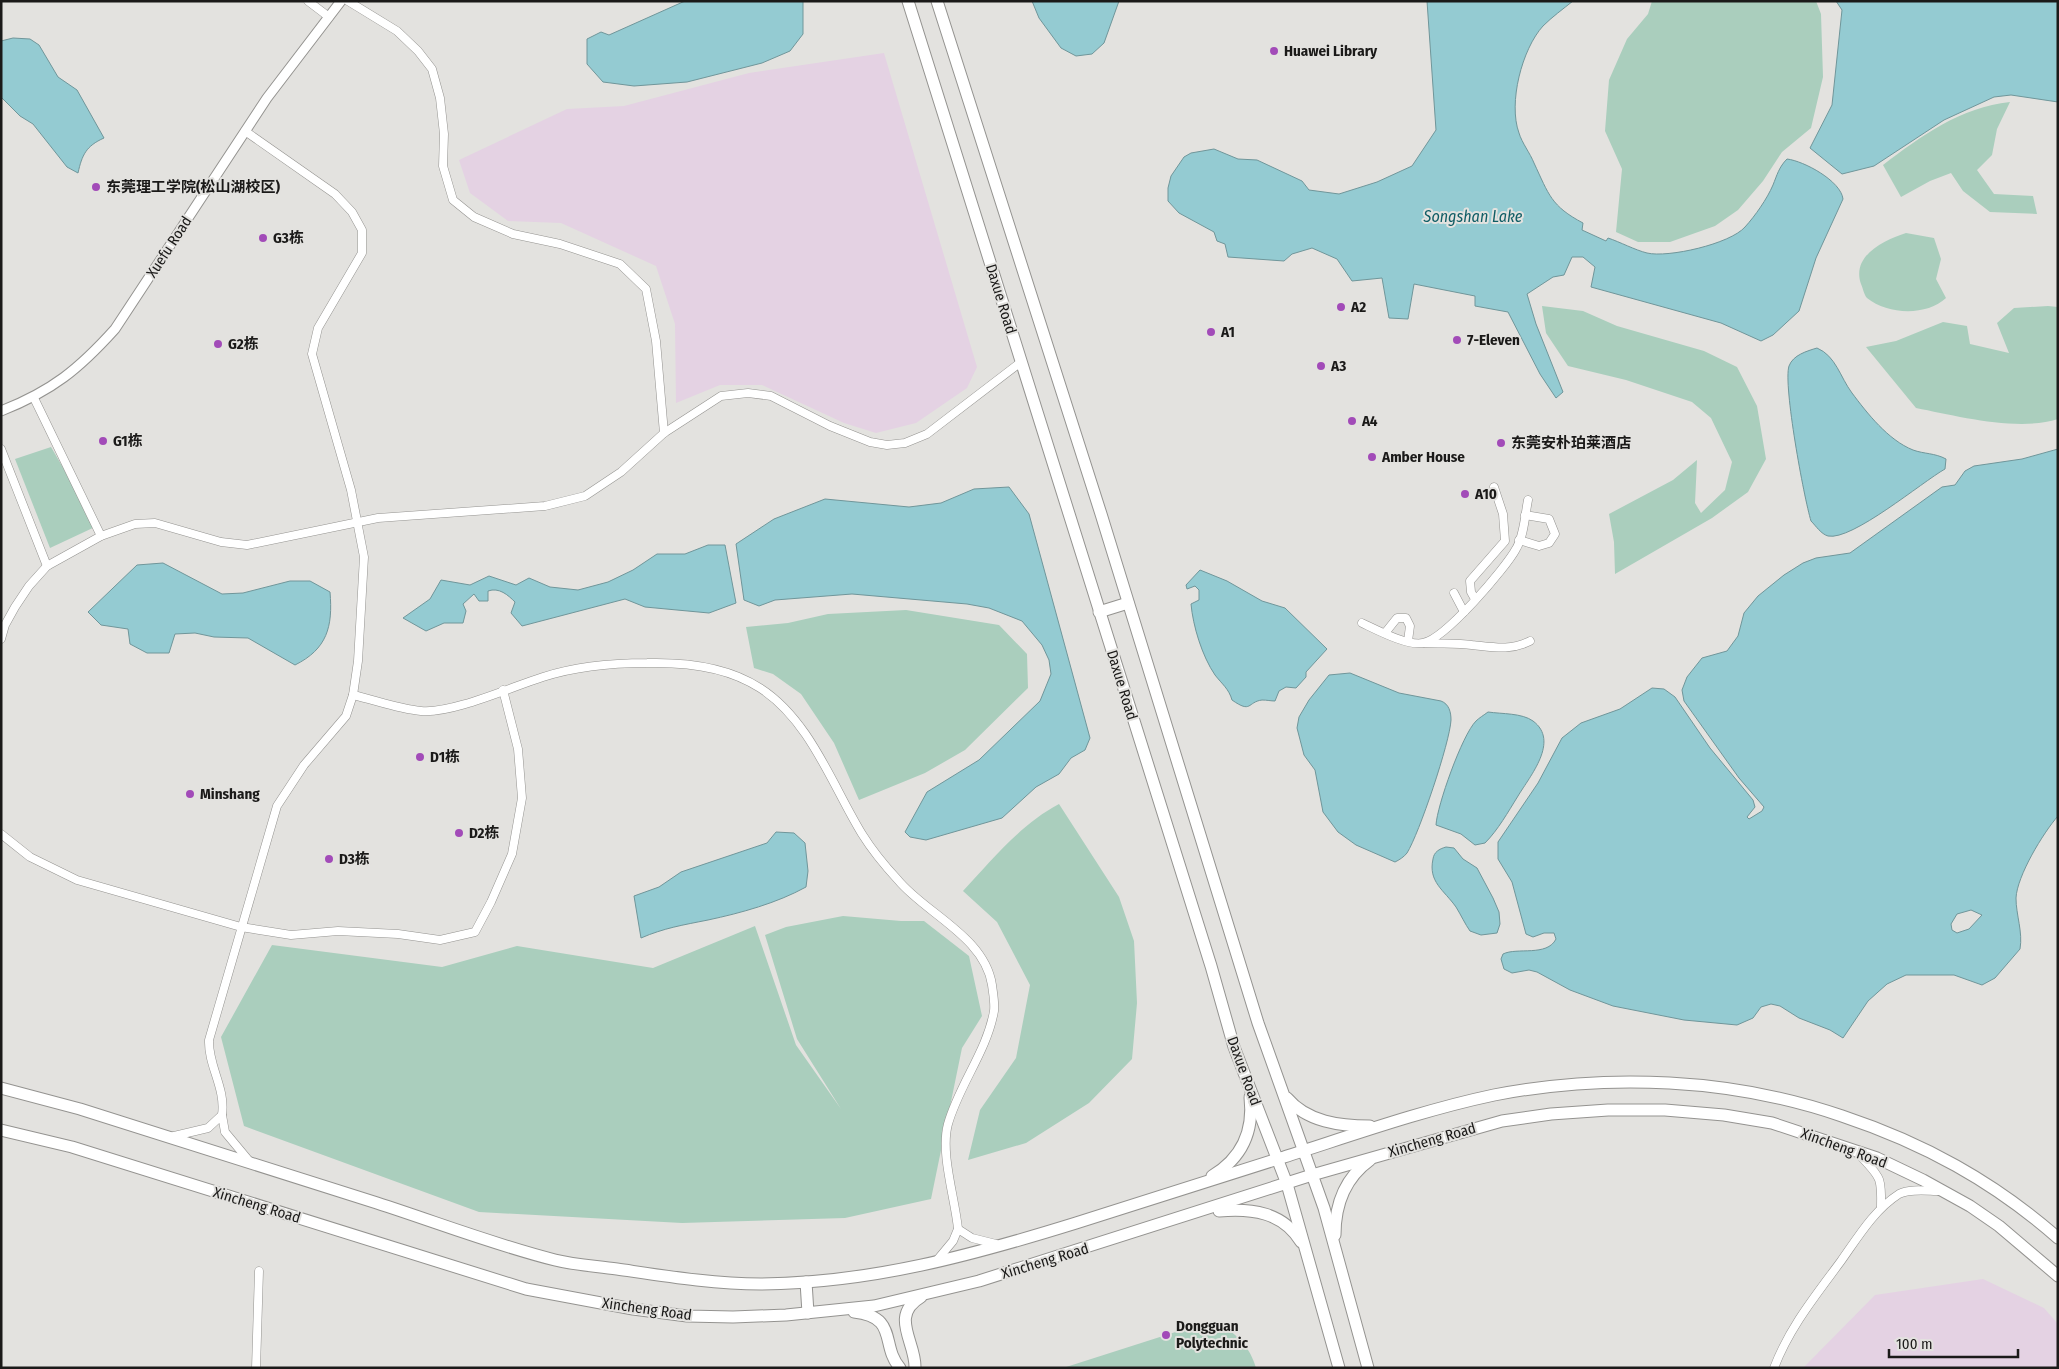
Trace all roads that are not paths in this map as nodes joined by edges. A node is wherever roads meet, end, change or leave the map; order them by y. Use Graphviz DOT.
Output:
graph roads {
  1 [pos="308,1"];
  2 [pos="341,1"];
  3 [pos="348,1"];
  4 [pos="908,1"];
  5 [pos="937,1"];
  6 [pos="329,17"];
  7 [pos="245,131"];
  8 [pos="1021,362"];
  9 [pos="34,398"];
  10 [pos="1,411"];
  11 [pos="664,433"];
  12 [pos="1,449"];
  13 [pos="1494,487"];
  14 [pos="1528,500"];
  15 [pos="1525,515"];
  16 [pos="359,523"];
  17 [pos="101,536"];
  18 [pos="1519,540"];
  19 [pos="47,566"];
  20 [pos="1454,593"];
  21 [pos="1475,599"];
  22 [pos="1128,603"];
  23 [pos="1099,612"];
  24 [pos="1464,612"];
  25 [pos="1362,624"];
  26 [pos="1385,633"];
  27 [pos="1,639"];
  28 [pos="1408,641"];
  29 [pos="1530,641"];
  30 [pos="1422,643"];
  31 [pos="503,690"];
  32 [pos="353,695"];
  33 [pos="1,834"];
  34 [pos="241,927"];
  35 [pos="1246,1078"];
  36 [pos="1,1088"];
  37 [pos="1281,1088"];
  38 [pos="222,1115"];
  39 [pos="1385,1125"];
  40 [pos="1,1130"];
  41 [pos="169,1138"];
  42 [pos="1304,1150"];
  43 [pos="1856,1150"];
  44 [pos="1375,1156"];
  45 [pos="1278,1159"];
  46 [pos="251,1164"];
  47 [pos="1312,1175"];
  48 [pos="1287,1184"];
  49 [pos="1195,1185"];
  50 [pos="1943,1191"];
  51 [pos="1881,1207"];
  52 [pos="1195,1214"];
  53 [pos="958,1229"];
  54 [pos="2058,1238"];
  55 [pos="1006,1245"];
  56 [pos="1306,1249"];
  57 [pos="1335,1249"];
  58 [pos="930,1265"];
  59 [pos="259,1271"];
  60 [pos="2058,1276"];
  61 [pos="806,1282"];
  62 [pos="926,1294"];
  63 [pos="837,1311"];
  64 [pos="808,1313"];
  65 [pos="256,1368"];
  66 [pos="900,1368"];
  67 [pos="915,1368"];
  68 [pos="1339,1368"];
  69 [pos="1368,1368"];
  70 [pos="1774,1368"];
  1 -- 6 [label="street"];
  2 -- 6 [label="street, Xuefu Road"];
  3 -- 11 [label="street"];
  4 -- 8 [label="main road, Daxue Road"];
  5 -- 22 [label="main road, Daxue Road"];
  6 -- 7 [label="street, Xuefu Road"];
  7 -- 9 [label="street, Xuefu Road"];
  7 -- 16 [label="street"];
  8 -- 11 [label="street"];
  8 -- 23 [label="main road, Daxue Road"];
  9 -- 10 [label="street, Xuefu Road"];
  9 -- 17 [label="street"];
  11 -- 16 [label="street"];
  12 -- 19 [label="street"];
  13 -- 21 [label="street"];
  14 -- 15 [label="street"];
  15 -- 18 [label="street"];
  15 -- 18 [label="street"];
  16 -- 17 [label="street"];
  16 -- 32 [label="street"];
  17 -- 19 [label="street"];
  18 -- 21 [label="street"];
  19 -- 27 [label="street"];
  20 -- 24 [label="street"];
  21 -- 24 [label="street"];
  22 -- 23 [label="main road"];
  22 -- 37 [label="main road, Daxue Road"];
  23 -- 35 [label="main road, Daxue Road"];
  24 -- 30 [label="street"];
  25 -- 26 [label="street"];
  26 -- 28 [label="street"];
  26 -- 28 [label="street"];
  28 -- 30 [label="street"];
  29 -- 30 [label="street"];
  31 -- 32 [label="street"];
  31 -- 34 [label="street"];
  31 -- 53 [label="street"];
  32 -- 34 [label="street"];
  33 -- 34 [label="street"];
  34 -- 38 [label="street"];
  35 -- 45 [label="main road, Daxue Road"];
  35 -- 49 [label="main road"];
  36 -- 41 [label="main road, Xincheng Road"];
  37 -- 39 [label="main road"];
  37 -- 42 [label="main road, Daxue Road"];
  38 -- 41 [label="street"];
  38 -- 46 [label="street"];
  39 -- 42 [label="main road, Xincheng Road"];
  39 -- 54 [label="main road, Xincheng Road"];
  40 -- 64 [label="main road, Xincheng Road"];
  41 -- 46 [label="main road, Xincheng Road"];
  42 -- 45 [label="main road, Xincheng Road"];
  42 -- 47 [label="main road, Daxue Road"];
  43 -- 44 [label="main road, Xincheng Road"];
  43 -- 50 [label="main road, Xincheng Road"];
  43 -- 51 [label="street"];
  44 -- 47 [label="main road, Xincheng Road"];
  44 -- 57 [label="main road"];
  45 -- 48 [label="main road, Daxue Road"];
  45 -- 49 [label="main road, Xincheng Road"];
  46 -- 61 [label="main road, Xincheng Road"];
  47 -- 48 [label="main road, Xincheng Road"];
  47 -- 57 [label="main road, Daxue Road"];
  48 -- 52 [label="main road, Xincheng Road"];
  48 -- 56 [label="main road, Daxue Road"];
  49 -- 55 [label="main road, Xincheng Road"];
  50 -- 51 [label="street"];
  50 -- 60 [label="main road, Xincheng Road"];
  51 -- 70 [label="street"];
  52 -- 56 [label="main road"];
  52 -- 62 [label="main road, Xincheng Road"];
  53 -- 55 [label="street"];
  53 -- 58 [label="street"];
  55 -- 58 [label="main road, Xincheng Road"];
  56 -- 68 [label="main road, Daxue Road"];
  57 -- 69 [label="main road, Daxue Road"];
  58 -- 61 [label="main road, Xincheng Road"];
  59 -- 65 [label="street"];
  61 -- 64 [label="main road"];
  62 -- 63 [label="main road, Xincheng Road"];
  62 -- 67 [label="main road"];
  63 -- 64 [label="main road, Xincheng Road"];
  63 -- 66 [label="main road"];
}
